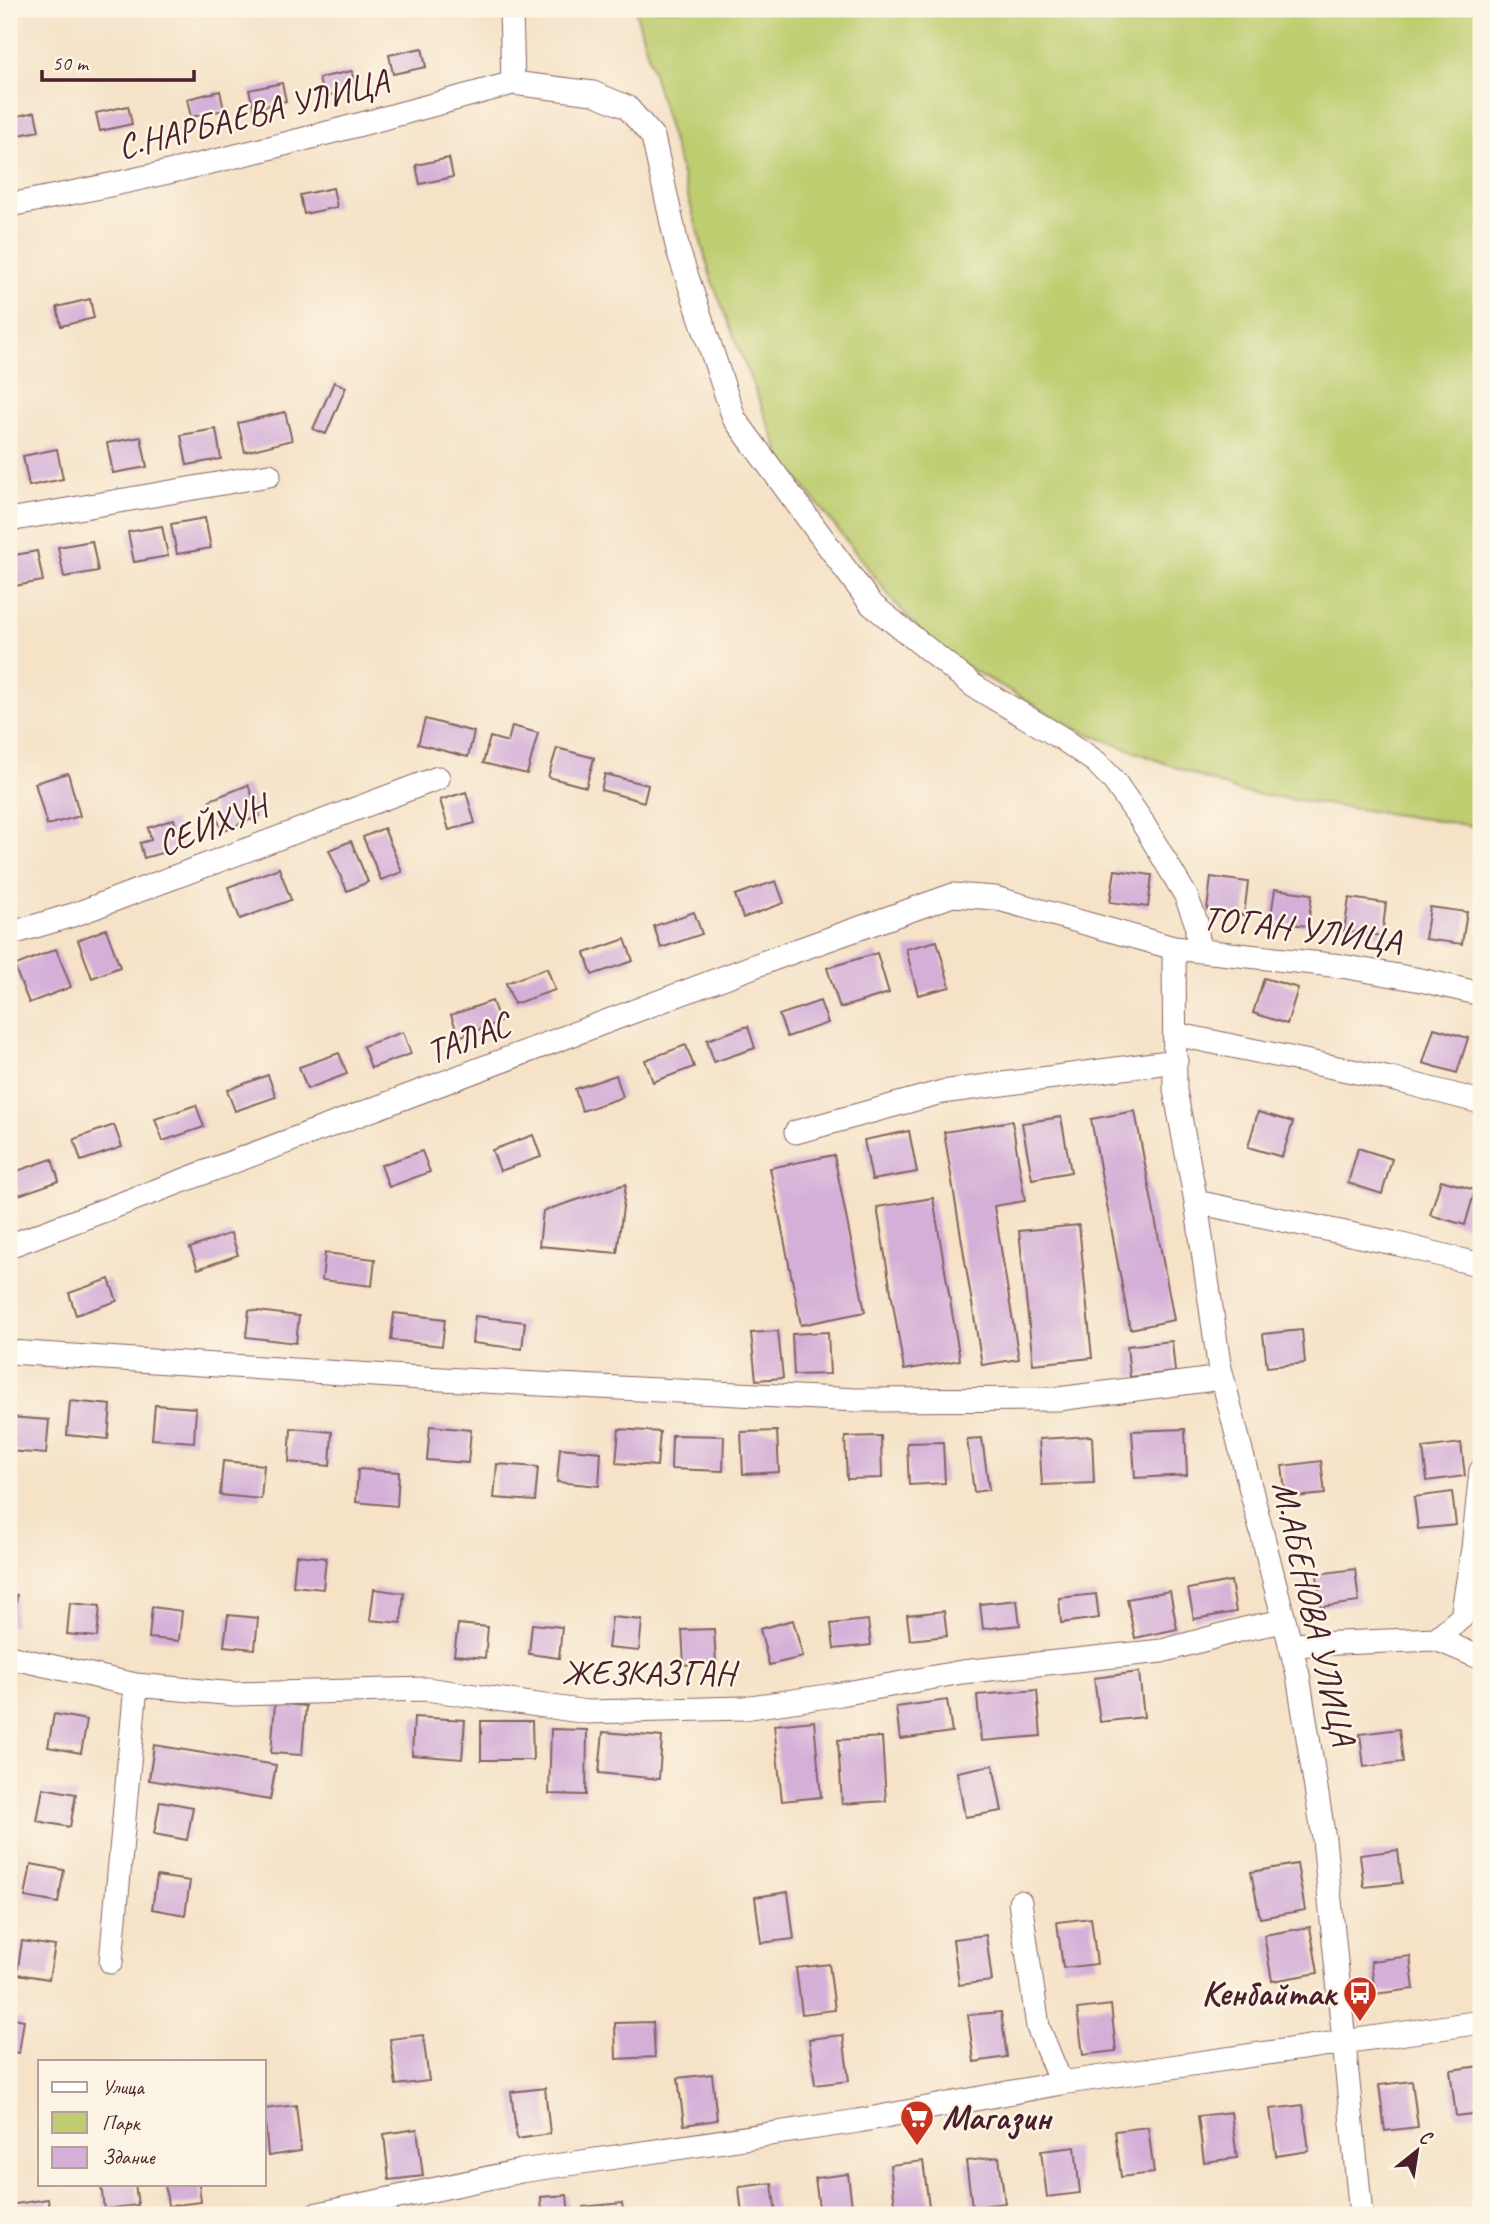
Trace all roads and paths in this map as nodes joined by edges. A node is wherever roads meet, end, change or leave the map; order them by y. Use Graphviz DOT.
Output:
graph roads {
  1 [pos="511,9"];
  2 [pos="513,83"];
  3 [pos="9,205"];
  4 [pos="269,475"];
  5 [pos="9,520"];
  6 [pos="438,778"];
  7 [pos="953,895"];
  8 [pos="9,934"];
  9 [pos="1174,948"];
  10 [pos="1199,951"];
  11 [pos="1481,994"];
  12 [pos="1175,1034"];
  13 [pos="1175,1061"];
  14 [pos="1481,1102"];
  15 [pos="796,1132"];
  16 [pos="1195,1202"];
  17 [pos="9,1247"];
  18 [pos="1481,1265"];
  19 [pos="9,1352"];
  20 [pos="1222,1378"];
  21 [pos="1481,1471"];
  22 [pos="1284,1621"];
  23 [pos="1436,1640"];
  24 [pos="1290,1645"];
  25 [pos="9,1657"];
  26 [pos="1481,1658"];
  27 [pos="136,1685"];
  28 [pos="1020,1902"];
  29 [pos="111,1962"];
  30 [pos="1481,2022"];
  31 [pos="1345,2042"];
  32 [pos="1060,2083"];
  33 [pos="356,2211"];
  34 [pos="314,2215"];
  35 [pos="1361,2215"];
  1 -- 2 [label="street"];
  2 -- 3 [label="street, С.НАРБАЕВА УЛИЦА"];
  2 -- 10 [label="street"];
  4 -- 5 [label="street"];
  6 -- 8 [label="street, СЕЙХУН"];
  7 -- 9 [label="street, ТОГАН УЛИЦА"];
  7 -- 17 [label="street, ТАЛАС"];
  9 -- 10 [label="street, ТОГАН УЛИЦА"];
  9 -- 12 [label="street, М.АБЕНОВА УЛИЦА"];
  10 -- 11 [label="street, ТОГАН УЛИЦА"];
  12 -- 13 [label="street, М.АБЕНОВА УЛИЦА"];
  12 -- 14 [label="street"];
  13 -- 15 [label="street"];
  13 -- 16 [label="street, М.АБЕНОВА УЛИЦА"];
  16 -- 18 [label="street"];
  16 -- 20 [label="street, М.АБЕНОВА УЛИЦА"];
  19 -- 20 [label="street"];
  20 -- 22 [label="street, М.АБЕНОВА УЛИЦА"];
  21 -- 23 [label="street"];
  22 -- 24 [label="street, М.АБЕНОВА УЛИЦА"];
  22 -- 27 [label="street, ЖЕЗКАЗГАН"];
  23 -- 24 [label="street"];
  23 -- 26 [label="street"];
  24 -- 31 [label="street, М.АБЕНОВА УЛИЦА"];
  25 -- 27 [label="street, ЖЕЗКАЗГАН"];
  27 -- 29 [label="street"];
  28 -- 32 [label="street"];
  30 -- 31 [label="street"];
  31 -- 32 [label="street"];
  31 -- 35 [label="street, М.АБЕНОВА УЛИЦА"];
  32 -- 33 [label="street"];
  33 -- 34 [label="street"];
}
